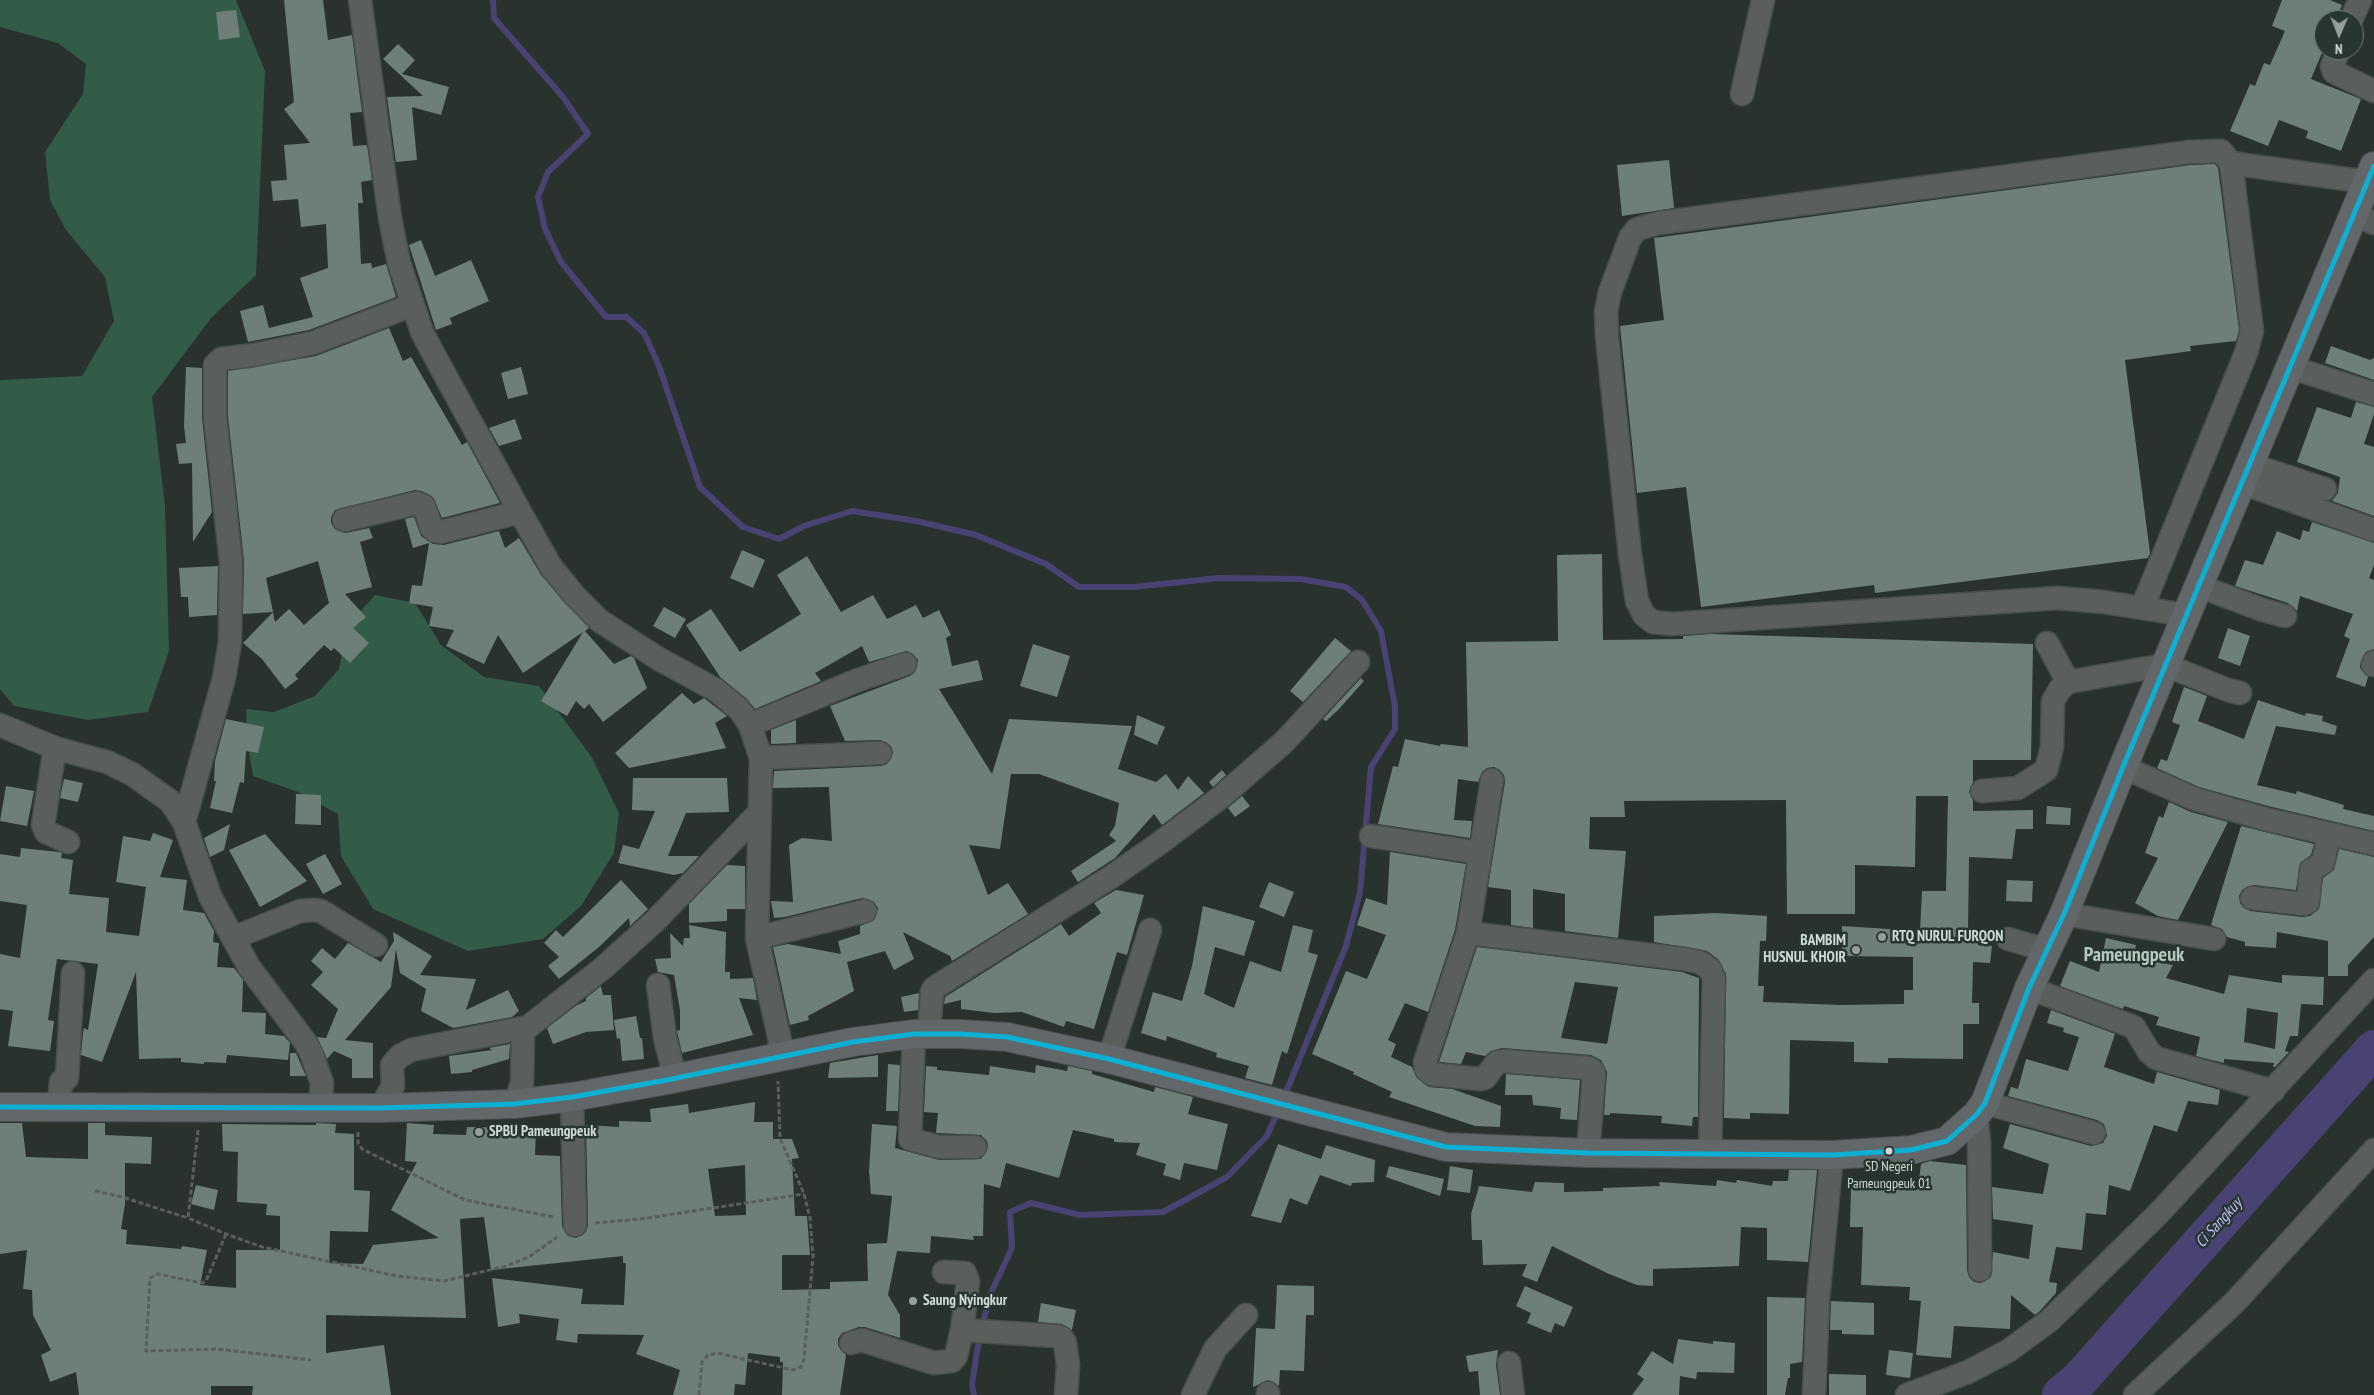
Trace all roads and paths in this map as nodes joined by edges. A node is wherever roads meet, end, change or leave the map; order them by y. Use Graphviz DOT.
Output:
graph roads {
  1 [pos="360,0"];
  2 [pos="1762,0"];
  3 [pos="2335,60"];
  4 [pos="2374,91"];
  5 [pos="1742,94"];
  6 [pos="2231,163"];
  7 [pos="2371,174"];
  8 [pos="2364,219"];
  9 [pos="412,305"];
  10 [pos="2290,367"];
  11 [pos="2374,394"];
  12 [pos="2245,473"];
  13 [pos="2325,489"];
  14 [pos="520,512"];
  15 [pos="344,520"];
  16 [pos="2374,530"];
  17 [pos="2199,586"];
  18 [pos="2142,608"];
  19 [pos="2186,615"];
  20 [pos="2284,616"];
  21 [pos="2047,643"];
  22 [pos="1358,662"];
  23 [pos="905,664"];
  24 [pos="2166,665"];
  25 [pos="2068,682"];
  26 [pos="2240,693"];
  27 [pos="0,725"];
  28 [pos="750,725"];
  29 [pos="55,748"];
  30 [pos="880,753"];
  31 [pos="761,758"];
  32 [pos="2123,766"];
  33 [pos="1492,780"];
  34 [pos="1982,791"];
  35 [pos="760,812"];
  36 [pos="184,822"];
  37 [pos="2329,834"];
  38 [pos="1371,836"];
  39 [pos="68,842"];
  40 [pos="2374,844"];
  41 [pos="1480,854"];
  42 [pos="2252,898"];
  43 [pos="865,911"];
  44 [pos="2064,914"];
  45 [pos="1150,930"];
  46 [pos="1468,933"];
  47 [pos="233,938"];
  48 [pos="757,938"];
  49 [pos="2008,938"];
  50 [pos="2214,939"];
  51 [pos="376,945"];
  52 [pos="2047,950"];
  53 [pos="73,973"];
  54 [pos="2374,980"];
  55 [pos="658,984"];
  56 [pos="2030,988"];
  57 [pos="523,1030"];
  58 [pos="922,1034"];
  59 [pos="778,1057"];
  60 [pos="1109,1059"];
  61 [pos="667,1080"];
  62 [pos="2273,1091"];
  63 [pos="572,1097"];
  64 [pos="514,1104"];
  65 [pos="59,1106"];
  66 [pos="0,1107"];
  67 [pos="201,1107"];
  68 [pos="320,1107"];
  69 [pos="369,1108"];
  70 [pos="1981,1109"];
  71 [pos="2094,1134"];
  72 [pos="975,1147"];
  73 [pos="2374,1150"];
  74 [pos="1588,1154"];
  75 [pos="1710,1154"];
  76 [pos="1832,1155"];
  77 [pos="95,1191"];
  78 [pos="804,1194"];
  79 [pos="188,1218"];
  80 [pos="575,1225"];
  81 [pos="226,1234"];
  82 [pos="1980,1270"];
  83 [pos="944,1272"];
  84 [pos="1246,1315"];
  85 [pos="964,1330"];
  86 [pos="851,1343"];
  87 [pos="311,1360"];
  88 [pos="1509,1363"];
  89 [pos="699,1395"];
  90 [pos="1066,1395"];
  91 [pos="1193,1395"];
  92 [pos="1513,1395"];
  93 [pos="1814,1395"];
  94 [pos="1907,1395"];
  95 [pos="2134,1395"];
  1 -- 9 [label="street"];
  2 -- 5 [label="street"];
  3 -- 4 [label="street"];
  6 -- 7 [label="street"];
  6 -- 18 [label="street"];
  6 -- 18 [label="street"];
  7 -- 8 [label="main road"];
  8 -- 10 [label="main road"];
  9 -- 14 [label="street"];
  9 -- 36 [label="street"];
  10 -- 11 [label="street"];
  10 -- 12 [label="main road"];
  12 -- 13 [label="street"];
  12 -- 16 [label="street"];
  12 -- 17 [label="main road"];
  14 -- 15 [label="street"];
  14 -- 28 [label="street"];
  17 -- 19 [label="main road"];
  17 -- 20 [label="street"];
  18 -- 19 [label="street"];
  19 -- 24 [label="main road"];
  21 -- 25 [label="street"];
  22 -- 58 [label="street"];
  23 -- 28 [label="street"];
  24 -- 25 [label="street"];
  24 -- 26 [label="street"];
  24 -- 32 [label="main road"];
  25 -- 34 [label="street"];
  27 -- 29 [label="street"];
  28 -- 31 [label="street"];
  29 -- 36 [label="street"];
  29 -- 39 [label="street"];
  30 -- 31 [label="street"];
  31 -- 35 [label="street"];
  32 -- 37 [label="street"];
  32 -- 44 [label="main road"];
  33 -- 41 [label="street"];
  35 -- 48 [label="street"];
  35 -- 57 [label="street"];
  36 -- 47 [label="street"];
  37 -- 40 [label="street"];
  37 -- 42 [label="street"];
  38 -- 41 [label="street"];
  41 -- 46 [label="street"];
  43 -- 48 [label="street"];
  44 -- 50 [label="street"];
  44 -- 52 [label="main road"];
  45 -- 60 [label="street"];
  46 -- 74 [label="street"];
  46 -- 75 [label="street"];
  47 -- 51 [label="street"];
  47 -- 68 [label="street"];
  48 -- 59 [label="street"];
  49 -- 52 [label="street"];
  52 -- 56 [label="main road"];
  53 -- 65 [label="street"];
  54 -- 62 [label="street"];
  55 -- 61 [label="street"];
  56 -- 62 [label="street"];
  56 -- 70 [label="main road"];
  57 -- 64 [label="street"];
  57 -- 69 [label="street"];
  58 -- 59 [label="main road"];
  58 -- 60 [label="main road"];
  58 -- 72 [label="street"];
  59 -- 61 [label="main road"];
  59 -- 78 [label="path"];
  60 -- 74 [label="main road"];
  61 -- 63 [label="main road"];
  62 -- 94 [label="street"];
  63 -- 64 [label="main road"];
  63 -- 80 [label="street"];
  64 -- 69 [label="main road"];
  65 -- 66 [label="main road"];
  65 -- 67 [label="main road"];
  67 -- 68 [label="main road"];
  67 -- 79 [label="path"];
  68 -- 69 [label="main road"];
  69 -- 80 [label="path"];
  70 -- 71 [label="street"];
  70 -- 76 [label="main road"];
  70 -- 82 [label="street"];
  73 -- 95 [label="street"];
  74 -- 75 [label="main road"];
  75 -- 76 [label="main road"];
  76 -- 93 [label="street"];
  77 -- 79 [label="path"];
  78 -- 80 [label="path"];
  78 -- 89 [label="path"];
  79 -- 81 [label="path"];
  80 -- 81 [label="path"];
  81 -- 87 [label="path"];
  83 -- 85 [label="street"];
  84 -- 91 [label="street"];
  85 -- 86 [label="street"];
  85 -- 90 [label="street"];
  88 -- 92 [label="street"];
}
